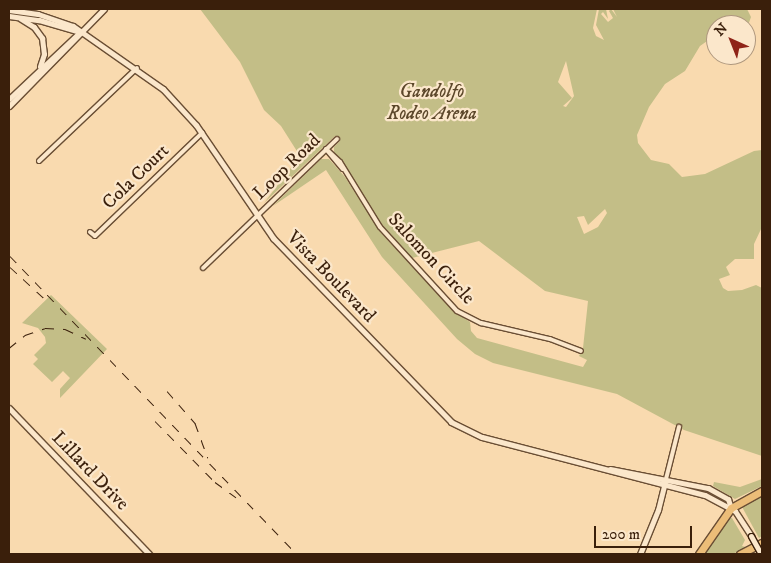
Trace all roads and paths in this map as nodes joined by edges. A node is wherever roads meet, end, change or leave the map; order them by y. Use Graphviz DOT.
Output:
graph roads {
  1 [pos="104,9"];
  2 [pos="9,10"];
  3 [pos="11,16"];
  4 [pos="81,32"];
  5 [pos="137,68"];
  6 [pos="36,72"];
  7 [pos="9,99"];
  8 [pos="9,106"];
  9 [pos="202,133"];
  10 [pos="337,139"];
  11 [pos="326,149"];
  12 [pos="39,161"];
  13 [pos="256,216"];
  14 [pos="90,232"];
  15 [pos="203,268"];
  16 [pos="581,351"];
  17 [pos="9,408"];
  18 [pos="679,427"];
  19 [pos="665,482"];
  20 [pos="762,491"];
  21 [pos="731,508"];
  22 [pos="762,542"];
  23 [pos="760,553"];
  24 [pos="149,554"];
  25 [pos="640,554"];
  26 [pos="699,554"];
  27 [pos="740,554"];
  1 -- 4 [label="main road"];
  2 -- 4 [label="main road, Vista Boulevard"];
  3 -- 4 [label="main road, Vista Boulevard"];
  3 -- 6 [label="main road"];
  4 -- 5 [label="main road, Vista Boulevard"];
  4 -- 6 [label="main road"];
  4 -- 8 [label="main road"];
  5 -- 9 [label="main road, Vista Boulevard"];
  5 -- 12 [label="street"];
  6 -- 7 [label="main road"];
  9 -- 13 [label="main road, Vista Boulevard"];
  9 -- 14 [label="street, Cola Court"];
  10 -- 11 [label="street, Loop Road"];
  11 -- 13 [label="street, Loop Road"];
  11 -- 16 [label="street, Salomon Circle"];
  13 -- 15 [label="street, Loop Road"];
  13 -- 19 [label="main road, Vista Boulevard"];
  17 -- 24 [label="main road, Lillard Drive"];
  18 -- 19 [label="street"];
  19 -- 21 [label="main road, Vista Boulevard"];
  19 -- 25 [label="main road"];
  20 -- 21 [label="highway"];
  21 -- 23 [label="main road, Vista Boulevard, bridge"];
  21 -- 26 [label="highway"];
  22 -- 27 [label="highway"];
}
